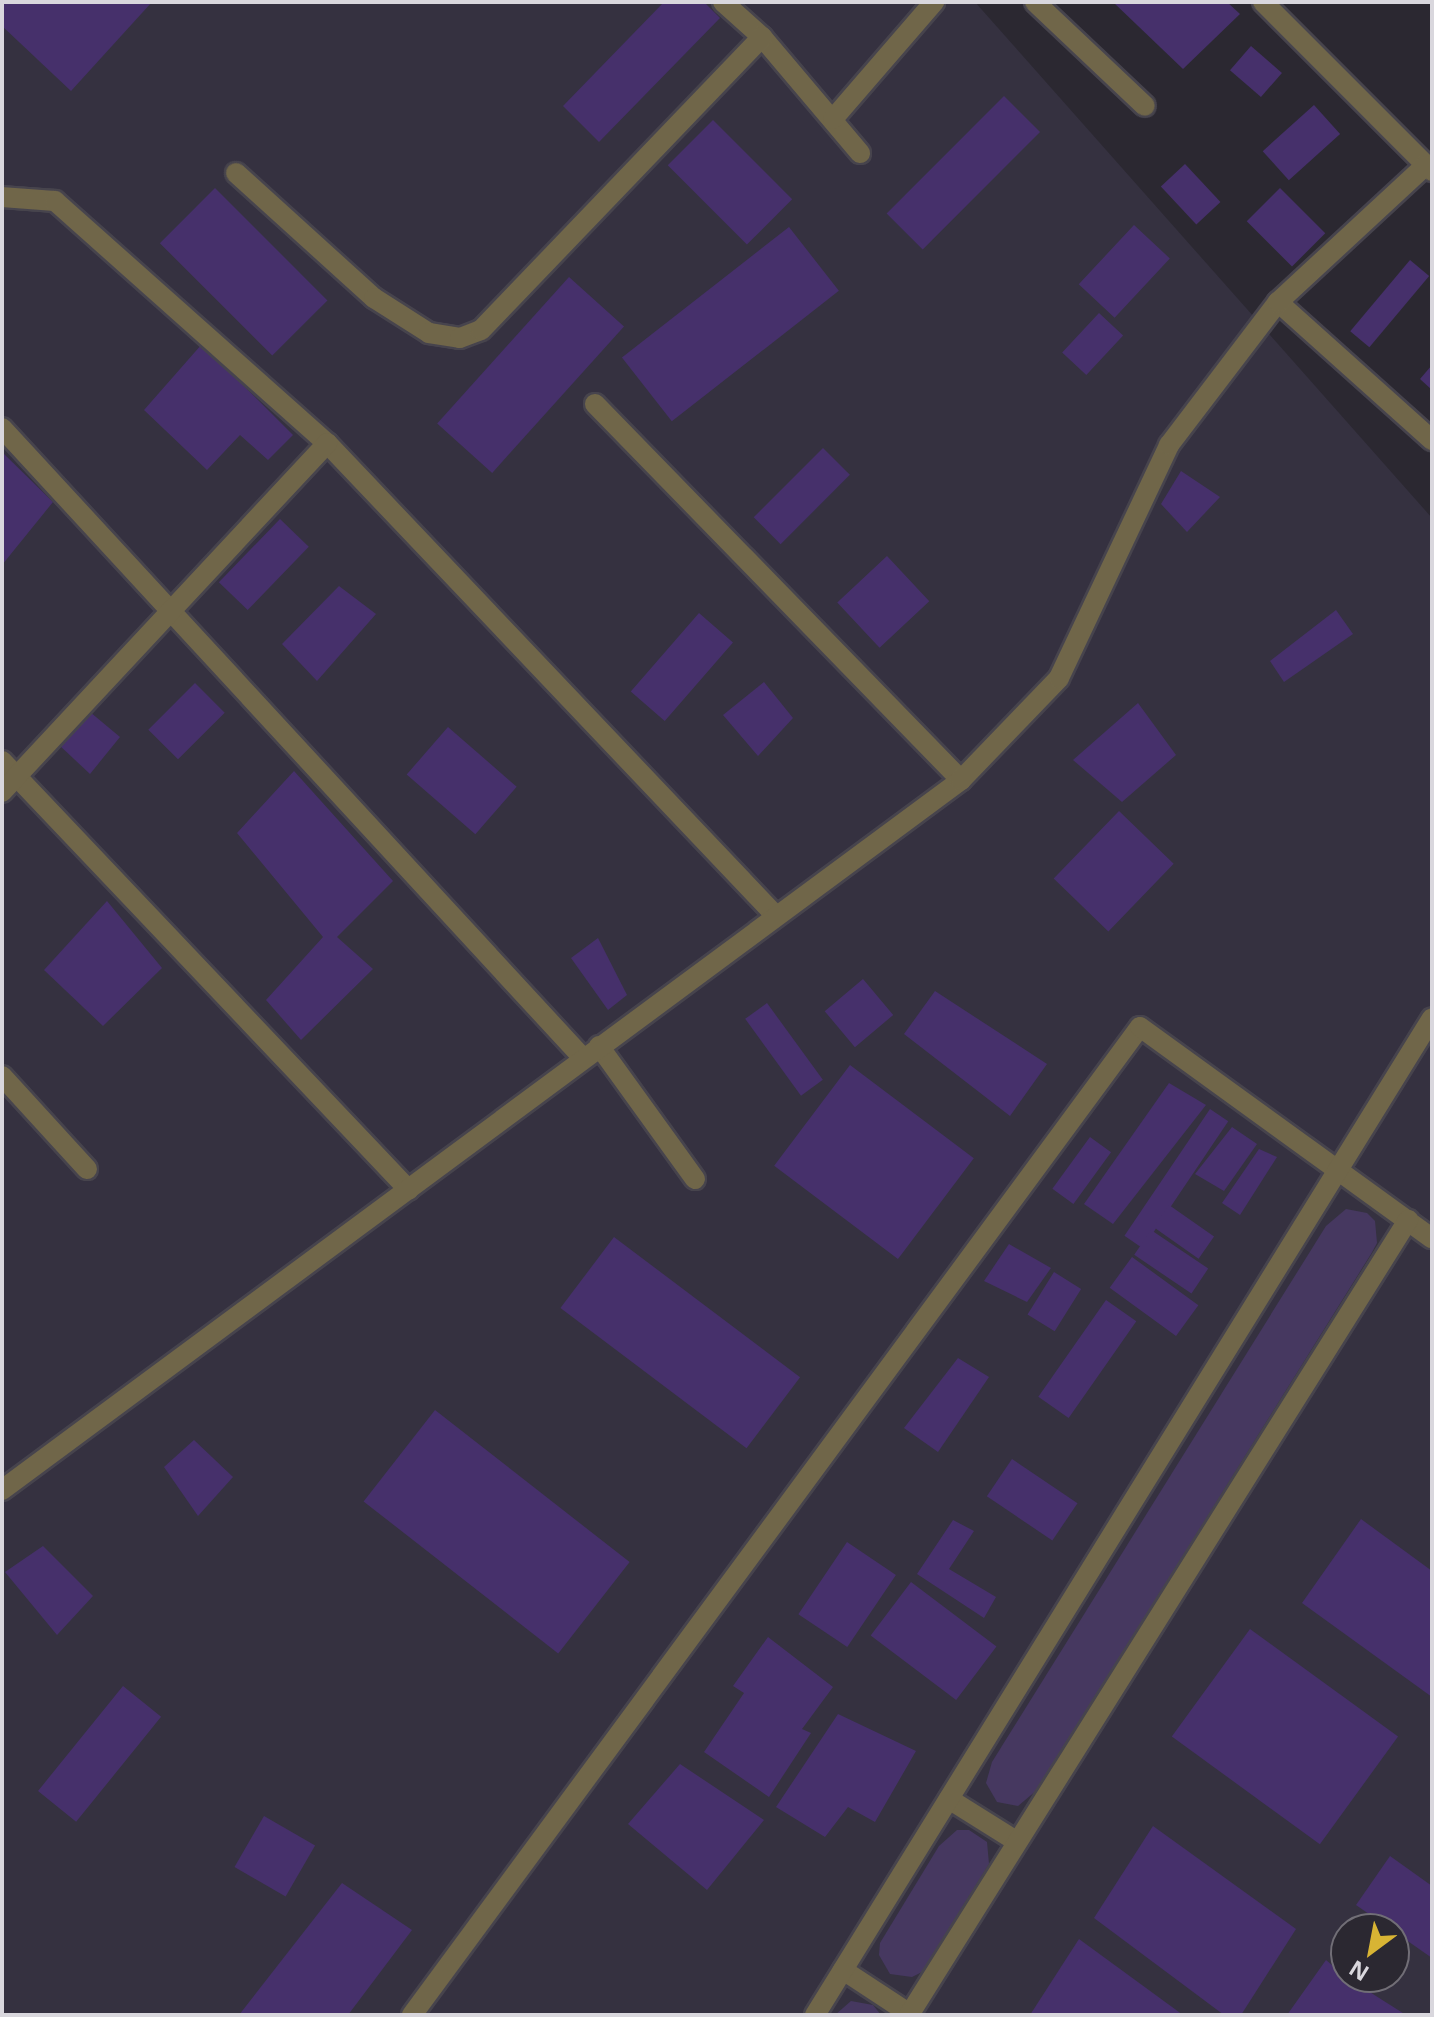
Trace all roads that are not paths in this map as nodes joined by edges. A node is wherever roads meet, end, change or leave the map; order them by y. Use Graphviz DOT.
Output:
graph roads {
  1 [pos="723,2"];
  2 [pos="934,2"];
  3 [pos="1035,2"];
  4 [pos="1263,2"];
  5 [pos="762,37"];
  6 [pos="1145,106"];
  7 [pos="833,119"];
  8 [pos="860,153"];
  9 [pos="1428,169"];
  10 [pos="236,173"];
  11 [pos="2,197"];
  12 [pos="1278,302"];
  13 [pos="595,404"];
  14 [pos="2,428"];
  15 [pos="1432,440"];
  16 [pos="327,443"];
  17 [pos="172,610"];
  18 [pos="7,776"];
  19 [pos="961,780"];
  20 [pos="775,915"];
  21 [pos="1432,1018"];
  22 [pos="591,1052"];
  23 [pos="2,1076"];
  24 [pos="87,1169"];
  25 [pos="1339,1170"];
  26 [pos="695,1179"];
  27 [pos="409,1190"];
  28 [pos="1408,1220"];
  29 [pos="1432,1238"];
  30 [pos="2,1490"];
  31 [pos="949,1799"];
  32 [pos="1016,1841"];
  33 [pos="843,1970"];
  34 [pos="910,2014"];
  35 [pos="412,2015"];
  36 [pos="815,2015"];
  1 -- 5 [label="street"];
  2 -- 7 [label="street"];
  3 -- 6 [label="street"];
  4 -- 9 [label="street"];
  5 -- 7 [label="street"];
  5 -- 10 [label="street"];
  7 -- 8 [label="street"];
  9 -- 12 [label="street"];
  11 -- 16 [label="street"];
  12 -- 15 [label="street"];
  12 -- 19 [label="street"];
  13 -- 19 [label="street"];
  14 -- 17 [label="street"];
  16 -- 17 [label="street"];
  16 -- 20 [label="street"];
  17 -- 18 [label="street"];
  17 -- 22 [label="street"];
  18 -- 27 [label="street"];
  19 -- 20 [label="street"];
  20 -- 22 [label="street"];
  21 -- 25 [label="street"];
  22 -- 26 [label="street"];
  22 -- 27 [label="street"];
  23 -- 24 [label="street"];
  25 -- 28 [label="street"];
  25 -- 31 [label="street"];
  25 -- 35 [label="street"];
  27 -- 30 [label="street"];
  28 -- 29 [label="street"];
  28 -- 32 [label="street"];
  31 -- 32 [label="street"];
  31 -- 33 [label="street"];
  32 -- 34 [label="street"];
  33 -- 34 [label="street"];
  33 -- 36 [label="street"];
}
